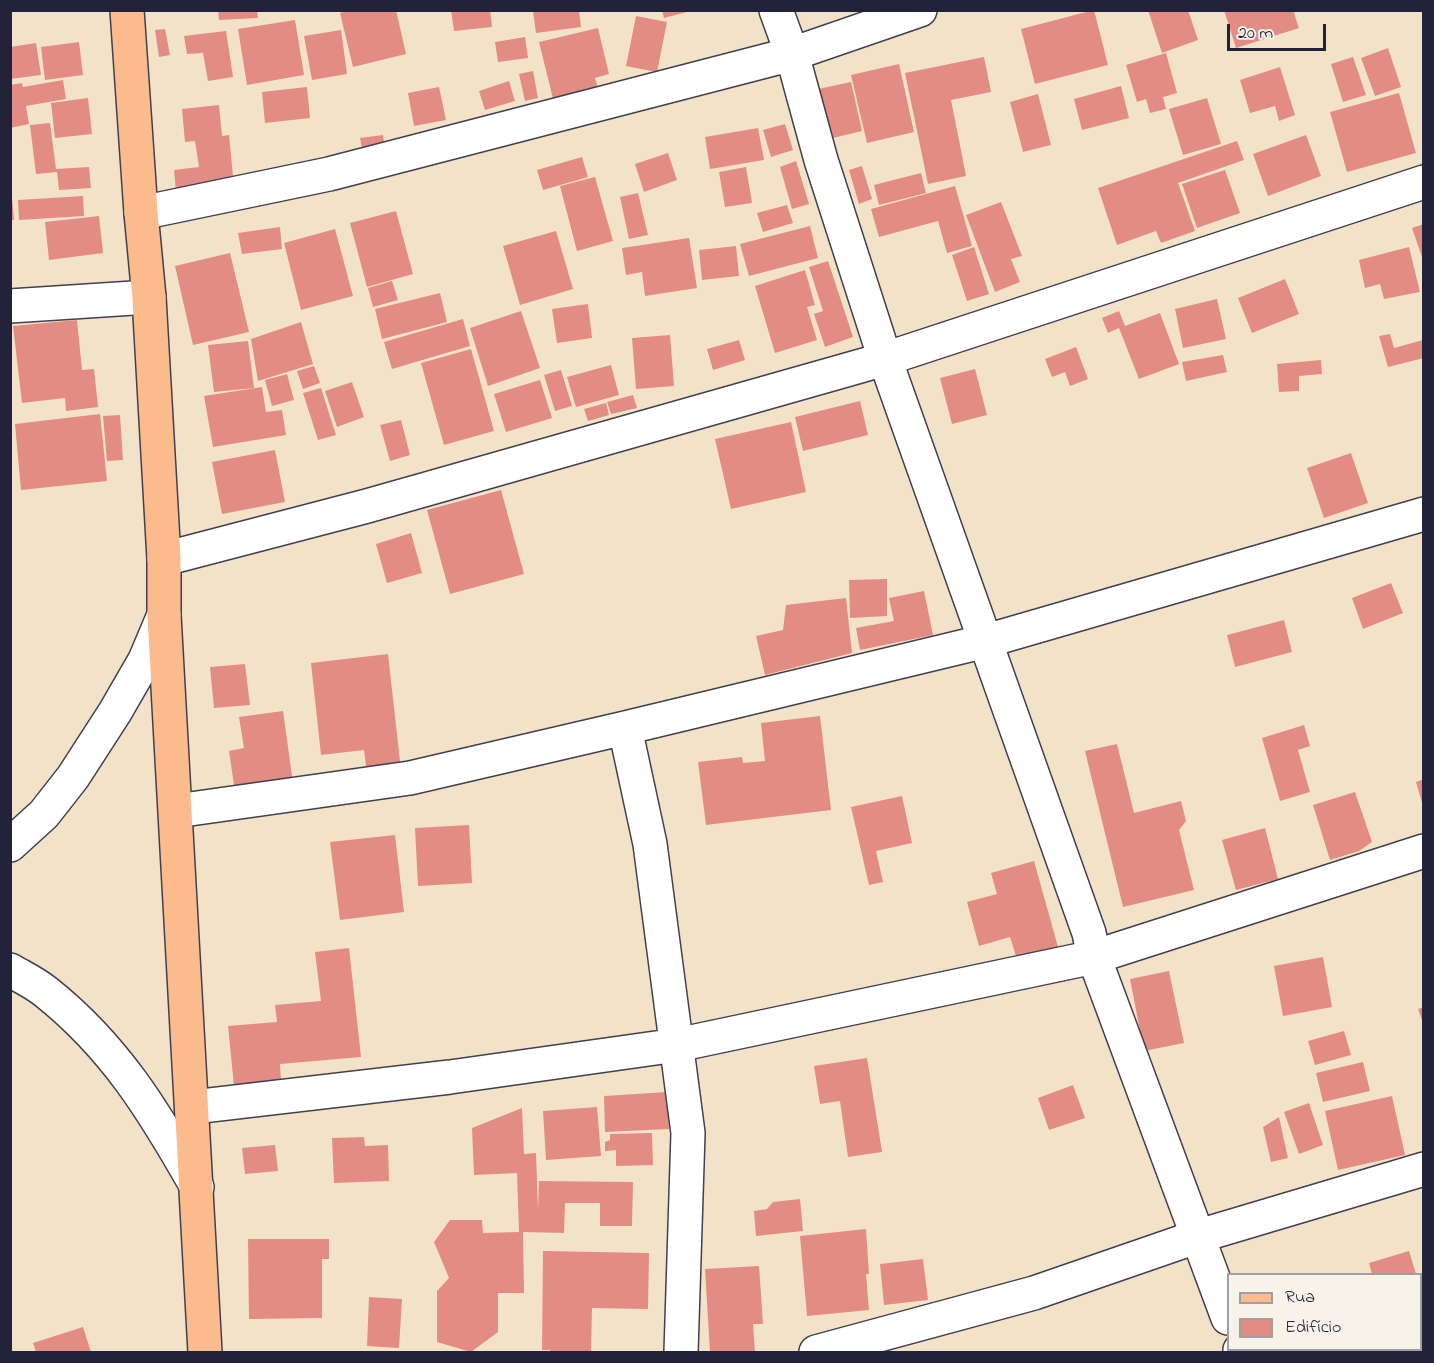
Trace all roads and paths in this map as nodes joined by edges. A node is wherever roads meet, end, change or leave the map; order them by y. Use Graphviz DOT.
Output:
graph roads {
  1 [pos="127,10"];
  2 [pos="777,10"];
  3 [pos="921,10"];
  4 [pos="792,54"];
  5 [pos="1424,182"];
  6 [pos="141,213"];
  7 [pos="149,297"];
  8 [pos="10,306"];
  9 [pos="885,359"];
  10 [pos="1424,514"];
  11 [pos="164,559"];
  12 [pos="164,615"];
  13 [pos="986,641"];
  14 [pos="625,728"];
  15 [pos="176,811"];
  16 [pos="10,845"];
  17 [pos="1424,851"];
  18 [pos="1094,957"];
  19 [pos="10,970"];
  20 [pos="677,1045"];
  21 [pos="193,1107"];
  22 [pos="1424,1169"];
  23 [pos="197,1187"];
  24 [pos="1199,1236"];
  25 [pos="1227,1315"];
  26 [pos="205,1353"];
  27 [pos="681,1353"];
  28 [pos="816,1353"];
  1 -- 6 [label="main road"];
  2 -- 4 [label="street"];
  3 -- 4 [label="street"];
  4 -- 6 [label="street"];
  4 -- 9 [label="street"];
  5 -- 9 [label="street"];
  6 -- 7 [label="main road"];
  7 -- 8 [label="street"];
  7 -- 11 [label="main road"];
  9 -- 11 [label="street"];
  9 -- 13 [label="street"];
  10 -- 13 [label="street"];
  11 -- 12 [label="main road"];
  12 -- 15 [label="main road"];
  12 -- 16 [label="street"];
  13 -- 14 [label="street"];
  13 -- 18 [label="street"];
  14 -- 15 [label="street"];
  14 -- 20 [label="street"];
  15 -- 21 [label="main road"];
  17 -- 18 [label="street"];
  18 -- 20 [label="street"];
  18 -- 24 [label="street"];
  19 -- 23 [label="street"];
  20 -- 21 [label="street"];
  20 -- 27 [label="street"];
  21 -- 23 [label="main road"];
  22 -- 24 [label="street"];
  23 -- 26 [label="main road"];
  24 -- 25 [label="street"];
  24 -- 28 [label="street"];
}
